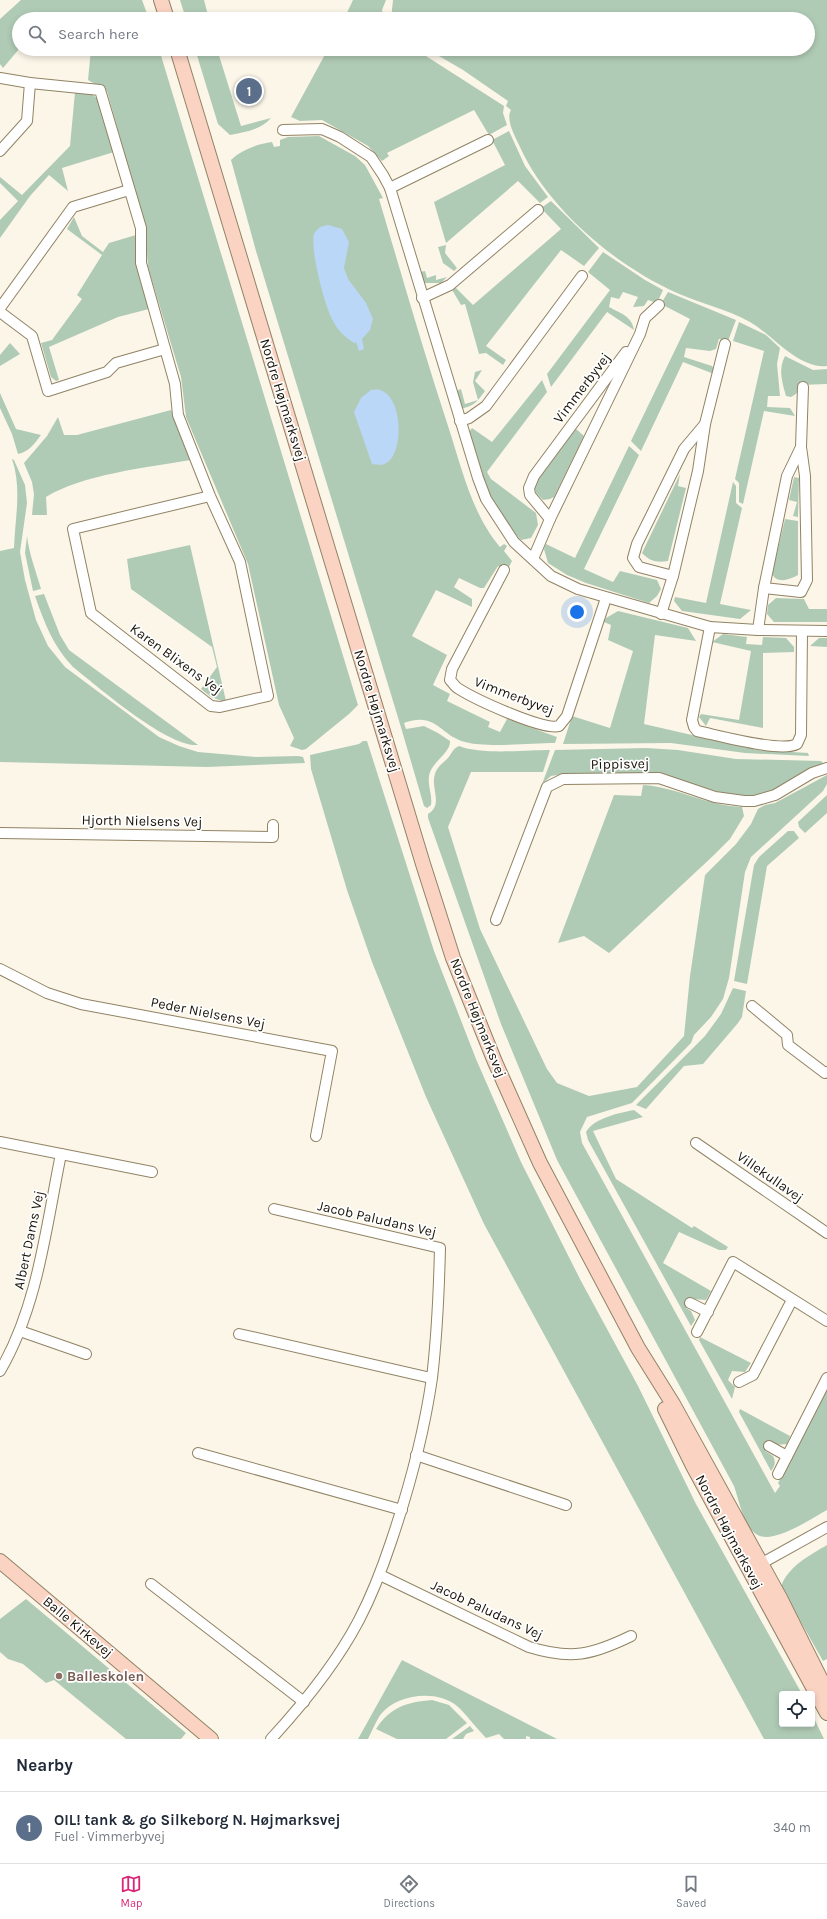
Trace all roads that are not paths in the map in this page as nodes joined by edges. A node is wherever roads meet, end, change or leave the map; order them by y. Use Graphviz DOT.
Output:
graph roads {
  1 [pos="161,0"];
  2 [pos="165,12"];
  3 [pos="179,56"];
  4 [pos="0,78"];
  5 [pos="30,83"];
  6 [pos="283,130"];
  7 [pos="488,140"];
  8 [pos="0,151"];
  9 [pos="390,188"];
  10 [pos="129,190"];
  11 [pos="538,210"];
  12 [pos="582,276"];
  13 [pos="422,298"];
  14 [pos="659,305"];
  15 [pos="0,308"];
  16 [pos="0,312"];
  17 [pos="640,334"];
  18 [pos="725,344"];
  19 [pos="165,349"];
  20 [pos="803,387"];
  21 [pos="460,421"];
  22 [pos="704,424"];
  23 [pos="801,447"];
  24 [pos="210,496"];
  25 [pos="550,519"];
  26 [pos="533,559"];
  27 [pos="504,570"];
  28 [pos="673,576"];
  29 [pos="764,588"];
  30 [pos="606,598"];
  31 [pos="661,614"];
  32 [pos="710,627"];
  33 [pos="758,630"];
  34 [pos="802,631"];
  35 [pos="827,631"];
  36 [pos="827,768"];
  37 [pos="273,826"];
  38 [pos="0,832"];
  39 [pos="496,920"];
  40 [pos="0,969"];
  41 [pos="752,1006"];
  42 [pos="827,1072"];
  43 [pos="316,1136"];
  44 [pos="0,1142"];
  45 [pos="696,1143"];
  46 [pos="61,1154"];
  47 [pos="152,1172"];
  48 [pos="274,1209"];
  49 [pos="827,1234"];
  50 [pos="792,1300"];
  51 [pos="690,1304"];
  52 [pos="708,1312"];
  53 [pos="827,1321"];
  54 [pos="20,1331"];
  55 [pos="697,1332"];
  56 [pos="239,1334"];
  57 [pos="86,1354"];
  58 [pos="1,1367"];
  59 [pos="432,1378"];
  60 [pos="827,1378"];
  61 [pos="739,1382"];
  62 [pos="769,1446"];
  63 [pos="198,1453"];
  64 [pos="416,1455"];
  65 [pos="787,1456"];
  66 [pos="778,1474"];
  67 [pos="566,1505"];
  68 [pos="402,1510"];
  69 [pos="827,1527"];
  70 [pos="0,1561"];
  71 [pos="755,1567"];
  72 [pos="380,1575"];
  73 [pos="151,1584"];
  74 [pos="631,1636"];
  75 [pos="827,1692"];
  76 [pos="304,1702"];
  77 [pos="827,1713"];
  78 [pos="211,1739"];
  79 [pos="271,1739"];
  1 -- 2 [label="street"];
  3 -- 71 [label="street, Nordre Højmarksvej"];
  4 -- 5 [label="street, Karen Blixens Vej"];
  5 -- 8 [label="street"];
  5 -- 10 [label="street, Karen Blixens Vej"];
  6 -- 9 [label="street"];
  7 -- 9 [label="street"];
  9 -- 13 [label="street"];
  10 -- 15 [label="street"];
  10 -- 19 [label="street, Karen Blixens Vej"];
  11 -- 13 [label="street"];
  12 -- 21 [label="street"];
  13 -- 21 [label="street"];
  14 -- 17 [label="street, Vimmerbyvej"];
  16 -- 19 [label="street"];
  17 -- 25 [label="street, Vimmerbyvej"];
  17 -- 25 [label="street, Vimmerbyvej"];
  18 -- 22 [label="street"];
  19 -- 24 [label="street, Karen Blixens Vej"];
  20 -- 23 [label="street"];
  21 -- 26 [label="street"];
  22 -- 28 [label="street"];
  22 -- 28 [label="street"];
  23 -- 29 [label="street"];
  23 -- 29 [label="street"];
  24 -- 24 [label="street, Karen Blixens Vej"];
  25 -- 26 [label="street, Vimmerbyvej"];
  26 -- 30 [label="street"];
  27 -- 30 [label="street, Vimmerbyvej"];
  28 -- 31 [label="street"];
  29 -- 33 [label="street"];
  30 -- 31 [label="street"];
  31 -- 32 [label="street"];
  32 -- 33 [label="street"];
  32 -- 34 [label="street"];
  33 -- 34 [label="street"];
  34 -- 35 [label="street"];
  36 -- 39 [label="street, Pippisvej"];
  37 -- 38 [label="street, Hjorth Nielsens Vej"];
  40 -- 43 [label="street, Peder Nielsens Vej"];
  41 -- 42 [label="street"];
  44 -- 46 [label="street"];
  45 -- 49 [label="street, Villekullavej"];
  46 -- 47 [label="street"];
  46 -- 54 [label="street, Albert Dams Vej"];
  48 -- 59 [label="street, Jacob Paludans Vej"];
  50 -- 52 [label="street"];
  50 -- 53 [label="street"];
  50 -- 61 [label="street"];
  51 -- 52 [label="street"];
  52 -- 55 [label="street"];
  54 -- 57 [label="street"];
  54 -- 58 [label="street, Albert Dams Vej"];
  56 -- 59 [label="street"];
  59 -- 64 [label="street, Jacob Paludans Vej"];
  60 -- 65 [label="street"];
  62 -- 65 [label="street"];
  63 -- 68 [label="street"];
  64 -- 67 [label="street"];
  64 -- 68 [label="street, Jacob Paludans Vej"];
  65 -- 66 [label="street"];
  68 -- 72 [label="street, Jacob Paludans Vej"];
  69 -- 71 [label="street"];
  70 -- 78 [label="street, Balle Kirkevej"];
  71 -- 75 [label="street, Nordre Højmarksvej"];
  71 -- 77 [label="street, Nordre Højmarksvej"];
  72 -- 74 [label="street, Jacob Paludans Vej"];
  72 -- 76 [label="street, Jacob Paludans Vej"];
  73 -- 76 [label="street"];
  76 -- 79 [label="street, Jacob Paludans Vej"];
}
